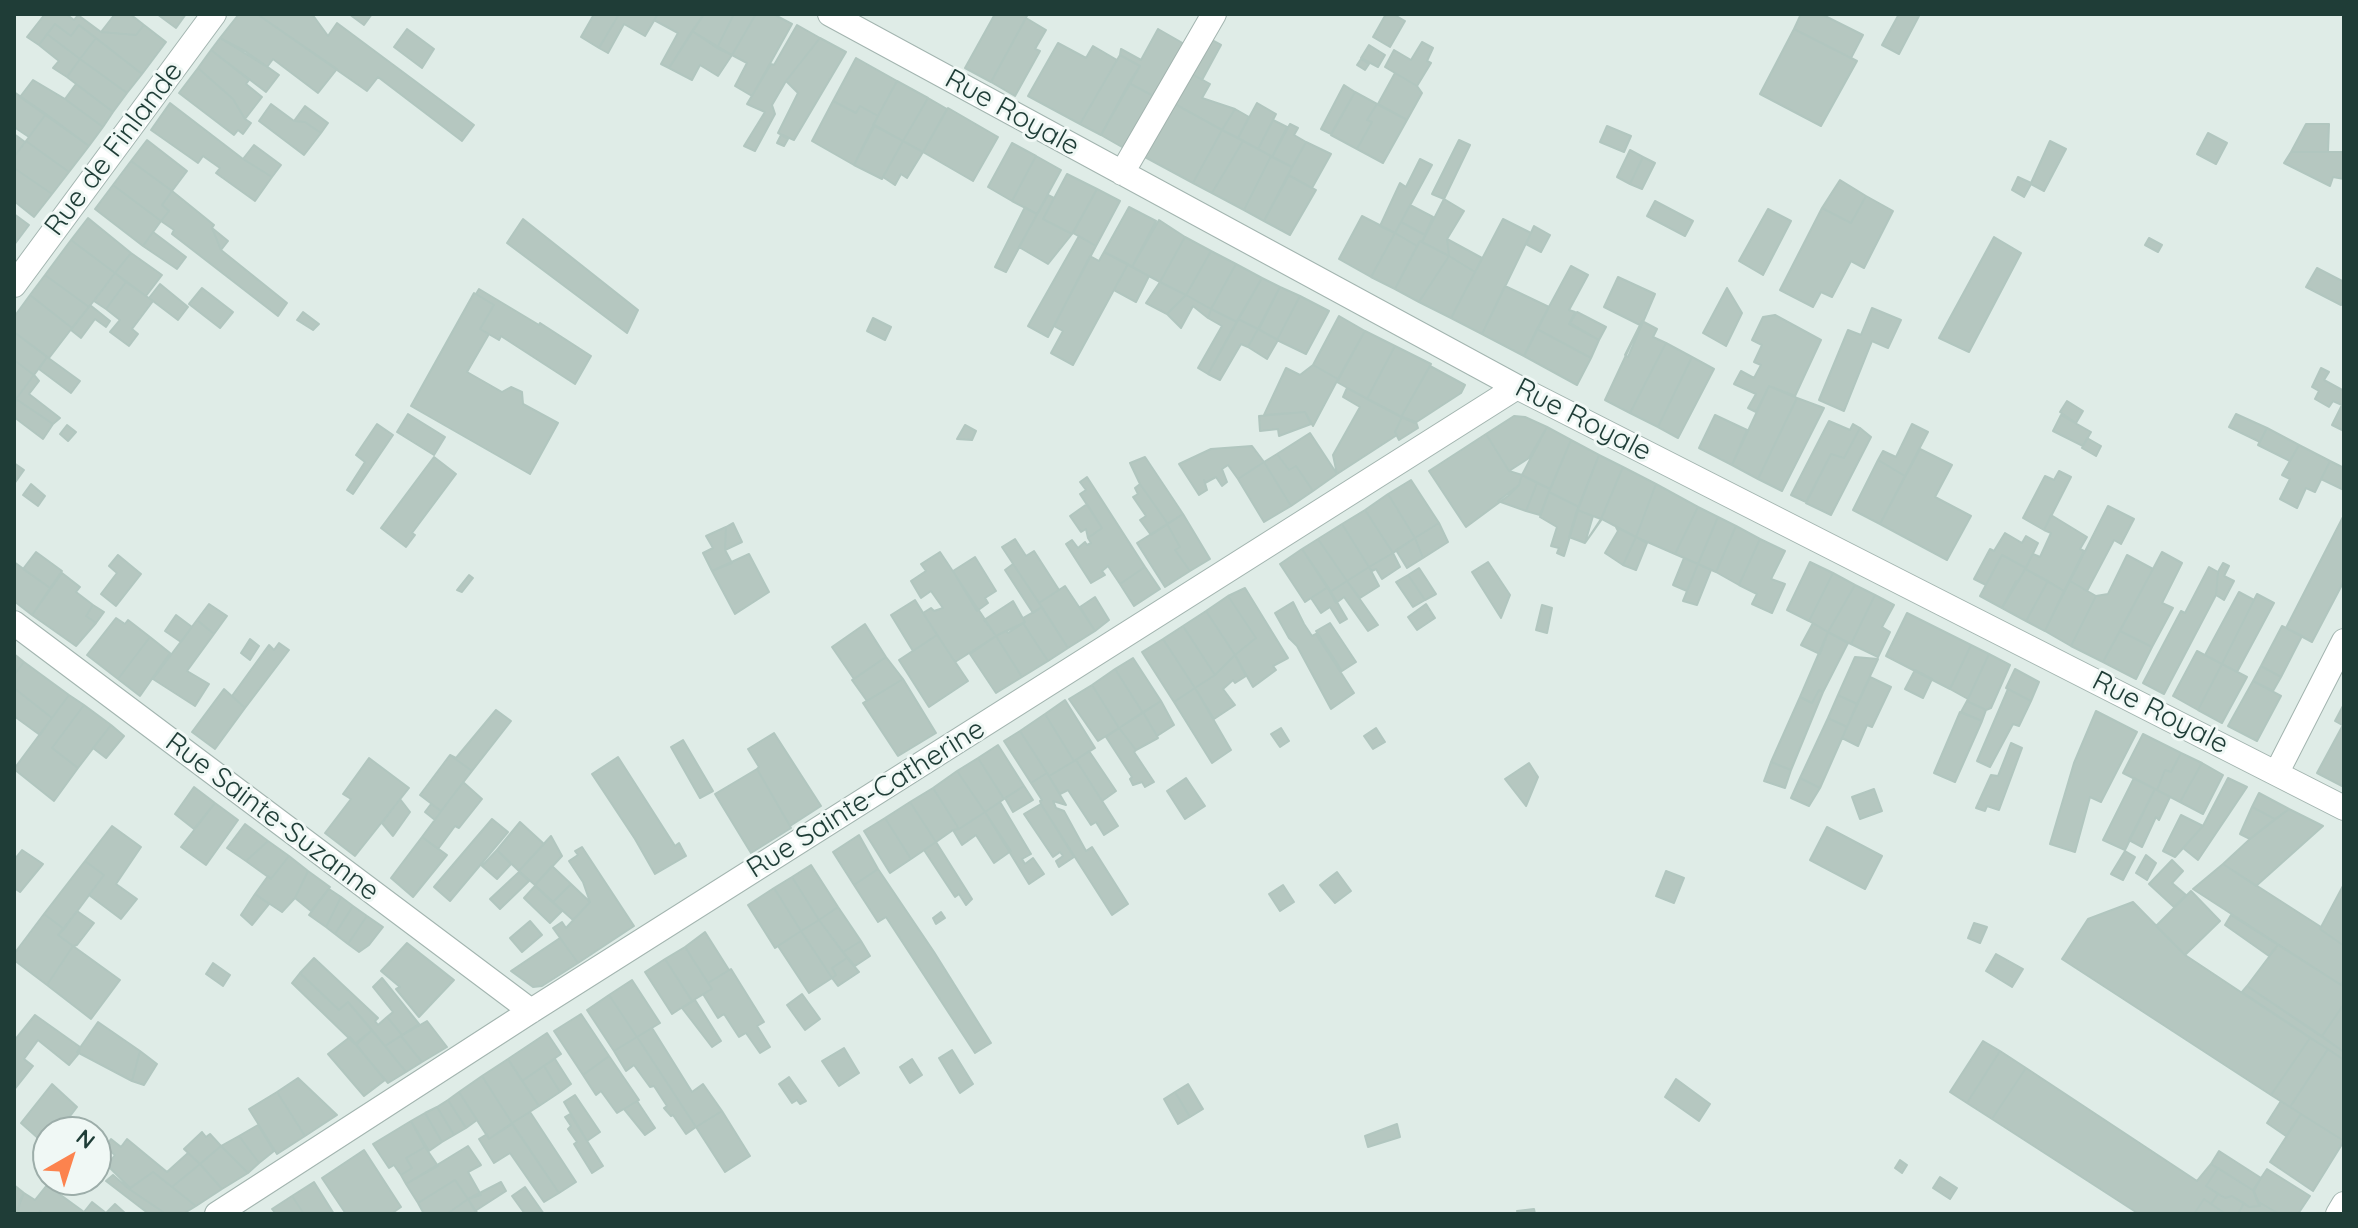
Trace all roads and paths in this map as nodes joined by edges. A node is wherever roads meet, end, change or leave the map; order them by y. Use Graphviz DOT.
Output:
graph roads {
  1 [pos="214,14"];
  2 [pos="830,14"];
  3 [pos="1214,14"];
  4 [pos="1122,173"];
  5 [pos="14,285"];
  6 [pos="1517,387"];
  7 [pos="14,623"];
  8 [pos="2344,641"];
  9 [pos="2277,772"];
  10 [pos="2344,808"];
  11 [pos="531,1011"];
  12 [pos="2344,1204"];
  13 [pos="217,1214"];
  14 [pos="2338,1214"];
  1 -- 5 [label="street, Rue de Finlande"];
  2 -- 4 [label="street, Rue Royale"];
  3 -- 4 [label="street"];
  4 -- 6 [label="street, Rue Royale"];
  6 -- 9 [label="street, Rue Royale"];
  6 -- 11 [label="street, Rue Sainte-Catherine"];
  7 -- 11 [label="street, Rue Sainte-Suzanne"];
  8 -- 9 [label="street"];
  9 -- 10 [label="street, Rue Royale"];
  11 -- 13 [label="street, Rue Sainte-Catherine"];
  12 -- 14 [label="street"];
}
